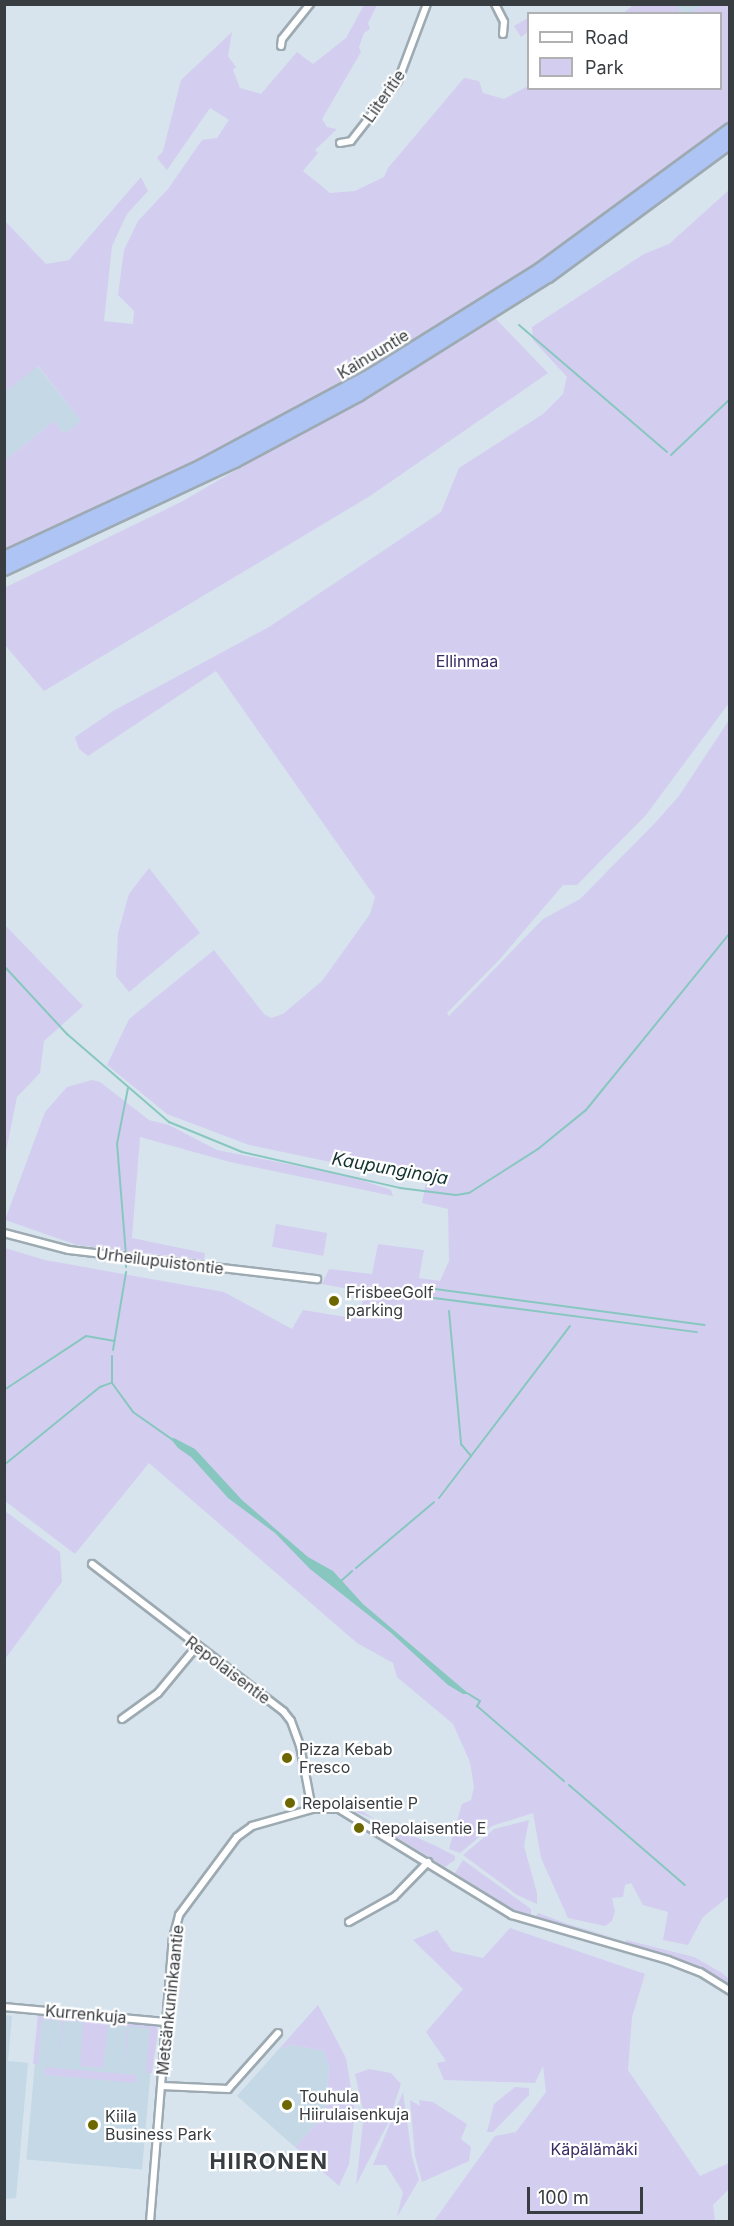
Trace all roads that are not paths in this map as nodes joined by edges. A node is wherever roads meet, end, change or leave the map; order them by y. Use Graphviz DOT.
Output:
graph roads {
  1 [pos="310,4"];
  2 [pos="426,4"];
  3 [pos="495,4"];
  4 [pos="503,34"];
  5 [pos="281,46"];
  6 [pos="729,129"];
  7 [pos="729,142"];
  8 [pos="340,143"];
  9 [pos="4,558"];
  10 [pos="4,569"];
  11 [pos="4,1233"];
  12 [pos="316,1279"];
  13 [pos="92,1564"];
  14 [pos="197,1646"];
  15 [pos="122,1719"];
  16 [pos="312,1809"];
  17 [pos="428,1862"];
  18 [pos="350,1922"];
  19 [pos="729,1991"];
  20 [pos="4,2007"];
  21 [pos="167,2022"];
  22 [pos="278,2033"];
  23 [pos="162,2086"];
  24 [pos="150,2222"];
  1 -- 5 [label="street"];
  2 -- 8 [label="street, Liiteritie"];
  3 -- 4 [label="street"];
  6 -- 9 [label="highway, Kainuuntie"];
  7 -- 10 [label="highway, Kainuuntie"];
  11 -- 12 [label="street, Urheilupuistontie"];
  13 -- 14 [label="street, Repolaisentie"];
  14 -- 15 [label="street"];
  14 -- 16 [label="street, Repolaisentie"];
  16 -- 17 [label="street, Metsänkuninkaantie"];
  16 -- 21 [label="street, Metsänkuninkaantie"];
  17 -- 18 [label="street"];
  17 -- 19 [label="street, Metsänkuninkaantie"];
  20 -- 21 [label="street, Kurrenkuja"];
  21 -- 23 [label="street, Metsänkuninkaantie"];
  22 -- 23 [label="street"];
  23 -- 24 [label="street, Metsänkuninkaantie"];
}
